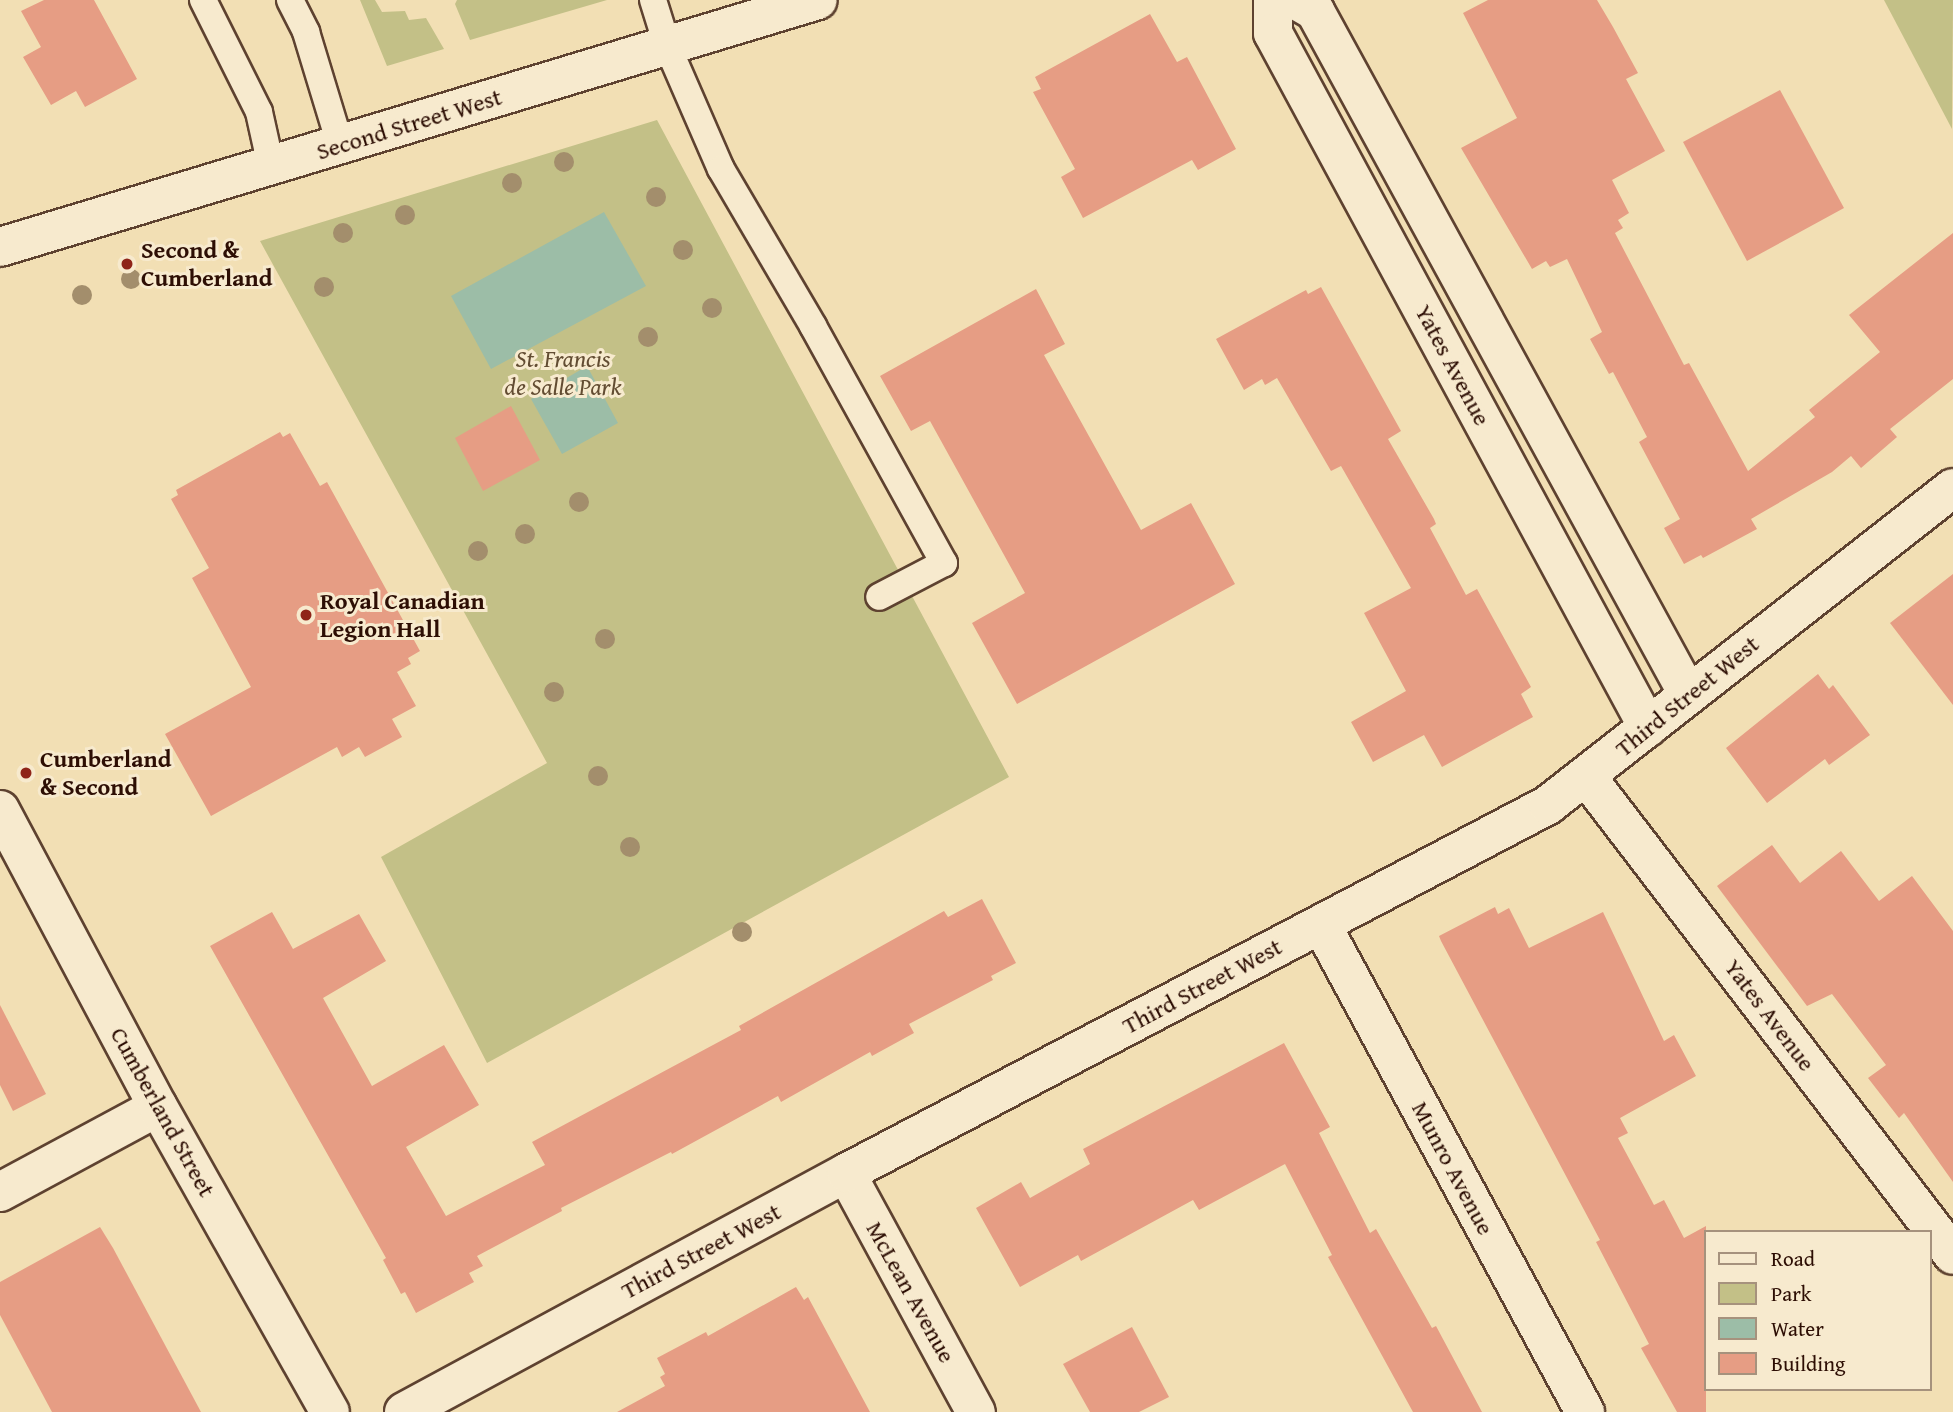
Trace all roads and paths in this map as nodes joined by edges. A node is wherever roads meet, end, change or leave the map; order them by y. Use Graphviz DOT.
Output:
graph roads {
  1 [pos="203,0"];
  2 [pos="290,0"];
  3 [pos="653,0"];
  4 [pos="818,0"];
  5 [pos="1273,0"];
  6 [pos="1296,0"];
  7 [pos="667,45"];
  8 [pos="340,144"];
  9 [pos="271,166"];
  10 [pos="1440,239"];
  11 [pos="0,247"];
  12 [pos="1398,263"];
  13 [pos="1953,488"];
  14 [pos="1584,503"];
  15 [pos="1540,527"];
  16 [pos="879,597"];
  17 [pos="1688,694"];
  18 [pos="1648,727"];
  19 [pos="1586,776"];
  20 [pos="0,810"];
  21 [pos="1321,924"];
  22 [pos="158,1107"];
  23 [pos="846,1172"];
  24 [pos="0,1192"];
  25 [pos="1953,1255"];
  26 [pos="330,1412"];
  27 [pos="404,1412"];
  28 [pos="976,1412"];
  29 [pos="1585,1412"];
  1 -- 9 [label="lane"];
  2 -- 8 [label="lane"];
  3 -- 7 [label="lane"];
  4 -- 7 [label="street, Second Street West"];
  5 -- 12 [label="street, Yates Avenue"];
  6 -- 10 [label="street, Yates Avenue"];
  7 -- 8 [label="street, Second Street West"];
  7 -- 16 [label="lane"];
  8 -- 9 [label="street, Second Street West"];
  9 -- 11 [label="street, Second Street West"];
  10 -- 12 [label="street"];
  10 -- 14 [label="street, Yates Avenue"];
  12 -- 15 [label="street, Yates Avenue"];
  13 -- 17 [label="street, Third Street West"];
  14 -- 15 [label="street"];
  14 -- 17 [label="street, Yates Avenue"];
  15 -- 18 [label="street, Yates Avenue"];
  17 -- 18 [label="street, Third Street West"];
  18 -- 19 [label="street, Third Street West"];
  19 -- 21 [label="street, Third Street West"];
  19 -- 25 [label="street, Yates Avenue"];
  20 -- 22 [label="street, Cumberland Street"];
  21 -- 23 [label="street, Third Street West"];
  21 -- 29 [label="street, Munro Avenue"];
  22 -- 24 [label="street"];
  22 -- 26 [label="street, Cumberland Street"];
  23 -- 27 [label="street, Third Street West"];
  23 -- 28 [label="street, McLean Avenue"];
}
